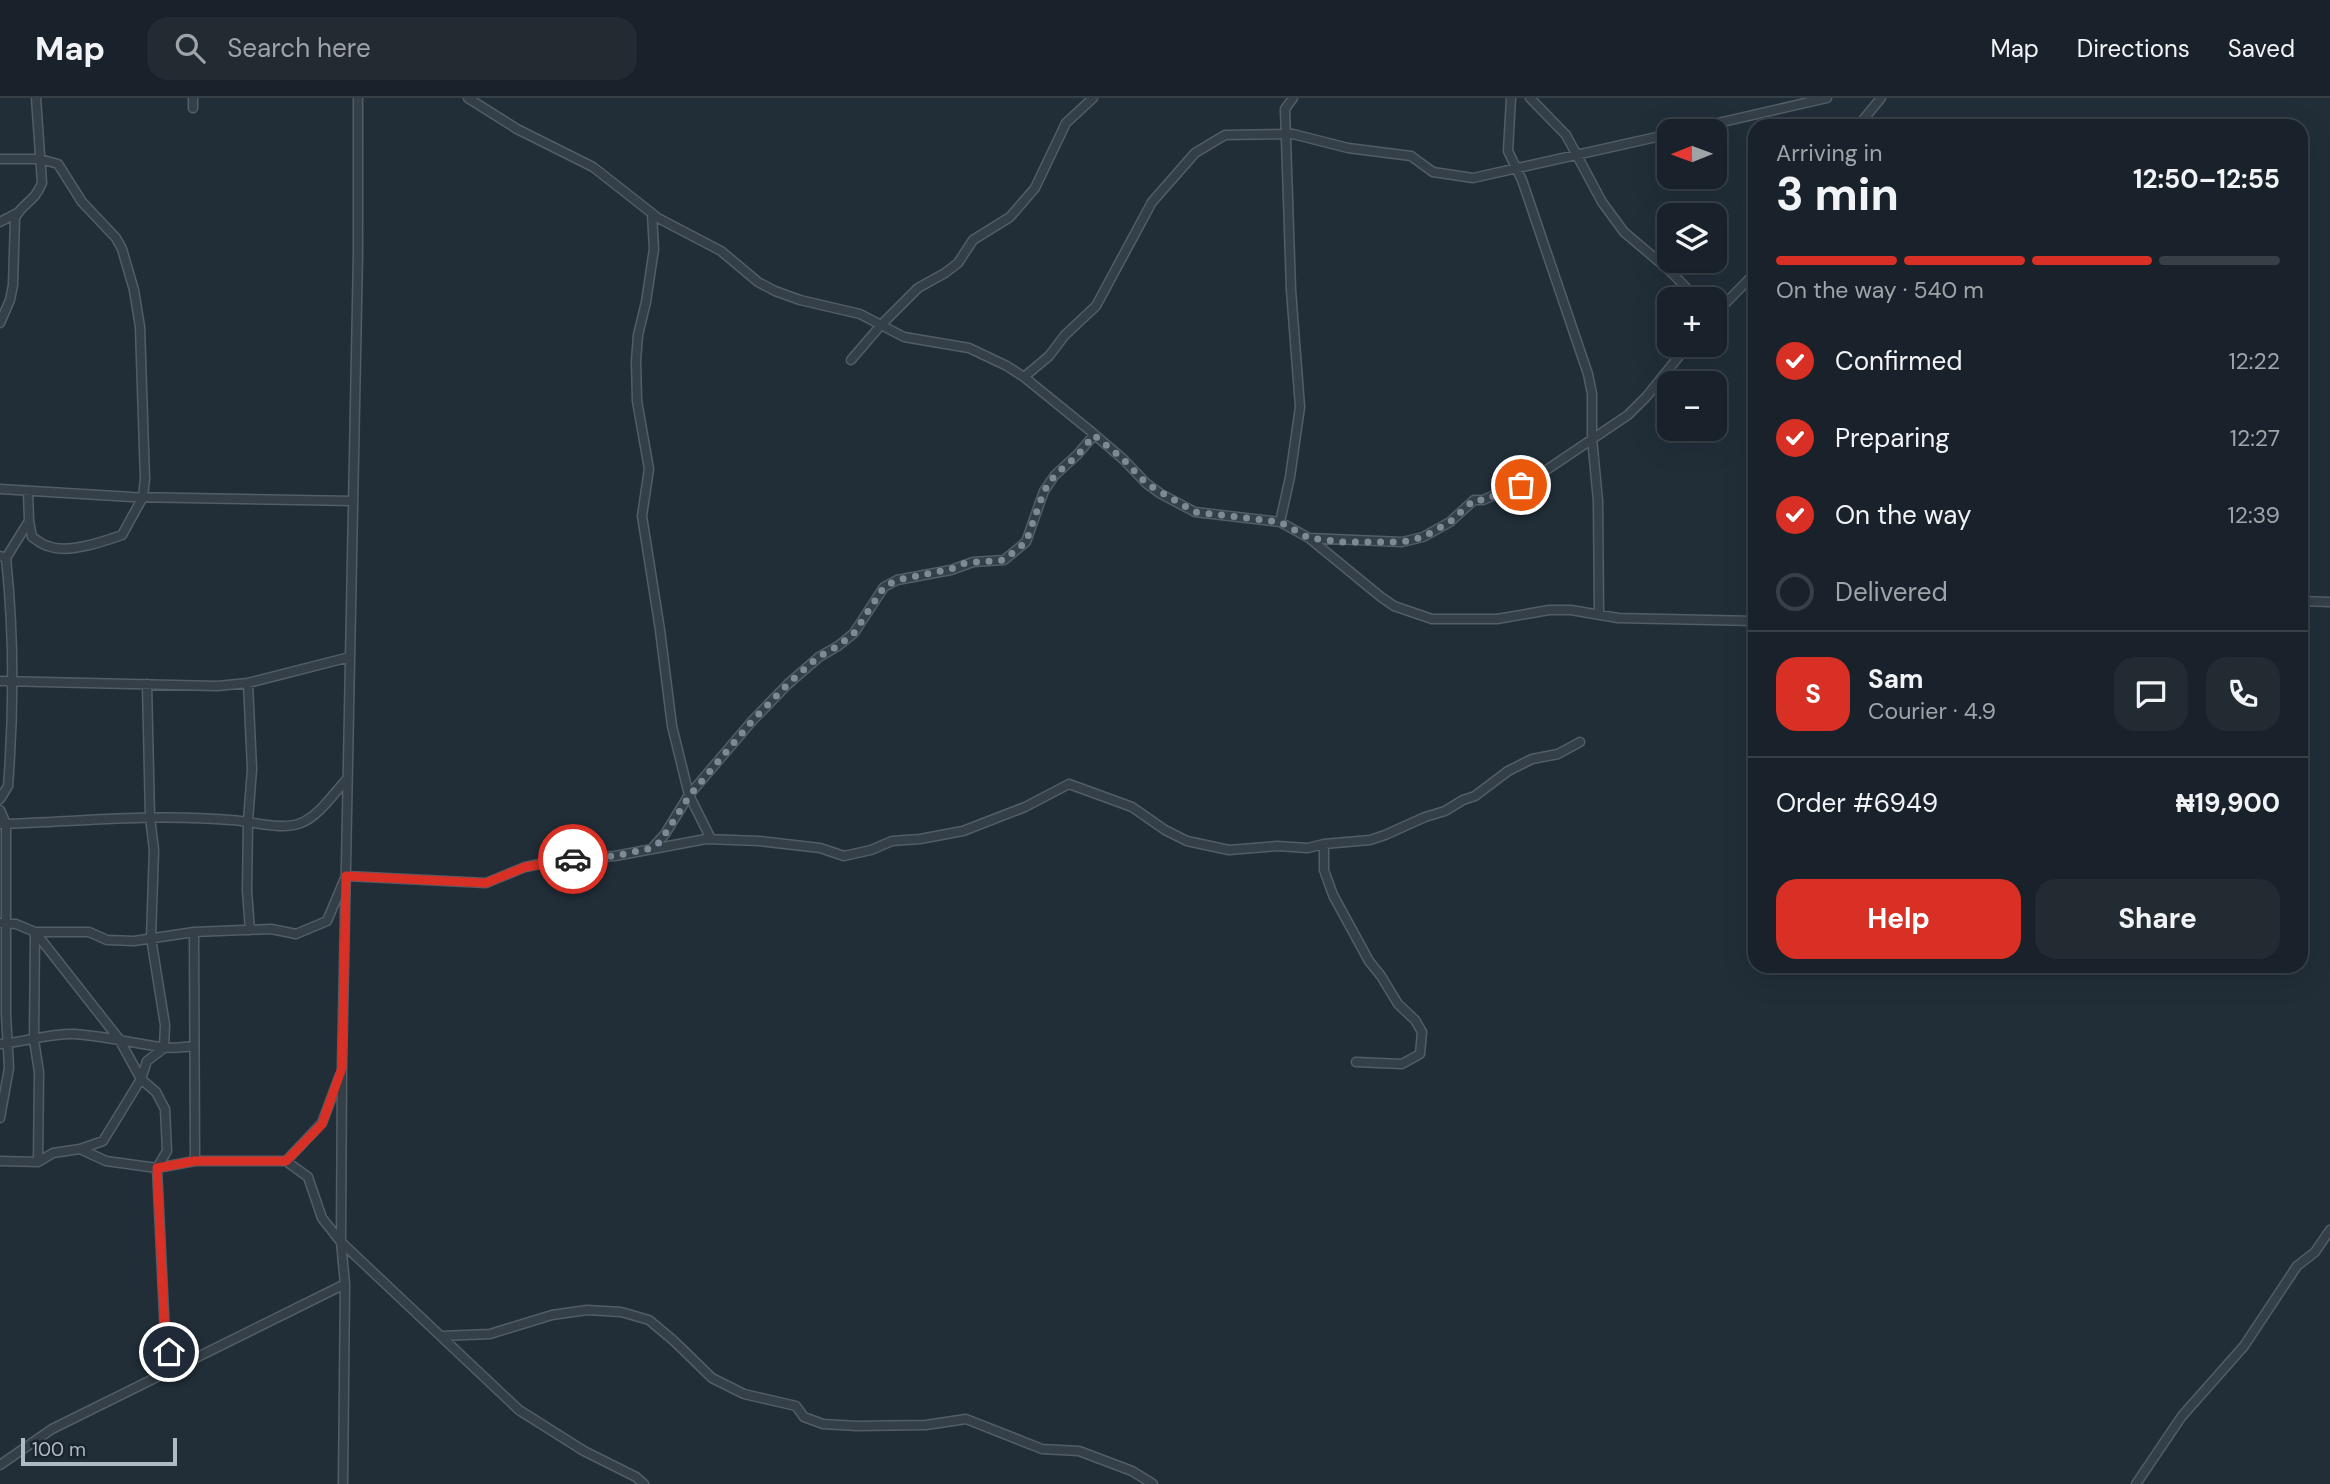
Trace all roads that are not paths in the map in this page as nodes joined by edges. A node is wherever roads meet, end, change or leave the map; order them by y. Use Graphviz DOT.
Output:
graph roads {
  1 [pos="36,98"];
  2 [pos="192,98"];
  3 [pos="358,98"];
  4 [pos="468,98"];
  5 [pos="1093,98"];
  6 [pos="1293,98"];
  7 [pos="1511,98"];
  8 [pos="1530,98"];
  9 [pos="1827,98"];
  10 [pos="1881,98"];
  11 [pos="193,108"];
  12 [pos="1864,119"];
  13 [pos="1727,121"];
  14 [pos="1287,133"];
  15 [pos="1657,137"];
  16 [pos="1578,156"];
  17 [pos="0,159"];
  18 [pos="40,159"];
  19 [pos="1515,168"];
  20 [pos="17,213"];
  21 [pos="652,214"];
  22 [pos="0,222"];
  23 [pos="1748,281"];
  24 [pos="1685,287"];
  25 [pos="1727,302"];
  26 [pos="0,323"];
  27 [pos="881,325"];
  28 [pos="1678,357"];
  29 [pos="851,360"];
  30 [pos="1024,377"];
  31 [pos="1094,435"];
  32 [pos="1592,438"];
  33 [pos="0,489"];
  34 [pos="28,491"];
  35 [pos="143,497"];
  36 [pos="353,500"];
  37 [pos="29,521"];
  38 [pos="1280,522"];
  39 [pos="1309,538"];
  40 [pos="3,557"];
  41 [pos="2308,601"];
  42 [pos="2330,602"];
  43 [pos="1599,614"];
  44 [pos="1748,621"];
  45 [pos="350,657"];
  46 [pos="12,680"];
  47 [pos="0,681"];
  48 [pos="147,684"];
  49 [pos="248,684"];
  50 [pos="1580,741"];
  51 [pos="347,779"];
  52 [pos="690,795"];
  53 [pos="0,799"];
  54 [pos="0,810"];
  55 [pos="150,817"];
  56 [pos="248,821"];
  57 [pos="3,824"];
  58 [pos="711,839"];
  59 [pos="1324,844"];
  60 [pos="652,848"];
  61 [pos="1308,848"];
  62 [pos="1322,861"];
  63 [pos="346,876"];
  64 [pos="3,923"];
  65 [pos="250,930"];
  66 [pos="35,932"];
  67 [pos="194,932"];
  68 [pos="150,939"];
  69 [pos="119,1039"];
  70 [pos="34,1040"];
  71 [pos="4,1043"];
  72 [pos="194,1046"];
  73 [pos="164,1048"];
  74 [pos="1356,1062"];
  75 [pos="342,1068"];
  76 [pos="141,1079"];
  77 [pos="0,1118"];
  78 [pos="80,1149"];
  79 [pos="0,1161"];
  80 [pos="38,1161"];
  81 [pos="195,1161"];
  82 [pos="286,1161"];
  83 [pos="157,1168"];
  84 [pos="2330,1230"];
  85 [pos="341,1242"];
  86 [pos="345,1284"];
  87 [pos="442,1336"];
  88 [pos="173,1369"];
  89 [pos="0,1465"];
  90 [pos="343,1484"];
  91 [pos="644,1484"];
  92 [pos="1153,1484"];
  93 [pos="2136,1484"];
  1 -- 18 [label="street"];
  2 -- 11 [label="street"];
  3 -- 36 [label="street"];
  4 -- 21 [label="street"];
  5 -- 27 [label="street"];
  6 -- 14 [label="street"];
  7 -- 19 [label="street"];
  8 -- 16 [label="street"];
  9 -- 13 [label="street"];
  10 -- 12 [label="street"];
  14 -- 19 [label="street"];
  14 -- 30 [label="street"];
  14 -- 38 [label="street"];
  15 -- 16 [label="street"];
  16 -- 19 [label="street"];
  16 -- 24 [label="street"];
  17 -- 18 [label="street"];
  18 -- 20 [label="street"];
  18 -- 35 [label="street"];
  19 -- 32 [label="street"];
  20 -- 22 [label="street"];
  20 -- 26 [label="street"];
  21 -- 27 [label="street"];
  21 -- 52 [label="street"];
  23 -- 25 [label="street"];
  27 -- 29 [label="street"];
  27 -- 30 [label="street"];
  28 -- 32 [label="street"];
  30 -- 31 [label="street"];
  31 -- 38 [label="street"];
  31 -- 52 [label="street"];
  32 -- 39 [label="street"];
  32 -- 43 [label="street"];
  33 -- 34 [label="street"];
  34 -- 35 [label="street"];
  34 -- 37 [label="street"];
  35 -- 36 [label="street"];
  35 -- 37 [label="street"];
  36 -- 45 [label="street"];
  37 -- 40 [label="street"];
  38 -- 39 [label="street"];
  39 -- 43 [label="street"];
  40 -- 46 [label="street"];
  41 -- 42 [label="street"];
  43 -- 44 [label="street"];
  45 -- 49 [label="street"];
  45 -- 51 [label="street"];
  46 -- 47 [label="street"];
  46 -- 48 [label="street"];
  46 -- 53 [label="street"];
  48 -- 49 [label="street"];
  48 -- 55 [label="street"];
  49 -- 56 [label="street"];
  50 -- 59 [label="street"];
  51 -- 56 [label="street"];
  51 -- 63 [label="street"];
  52 -- 58 [label="street"];
  52 -- 60 [label="street"];
  54 -- 57 [label="street"];
  55 -- 56 [label="street"];
  55 -- 57 [label="street"];
  55 -- 68 [label="street"];
  56 -- 65 [label="street"];
  57 -- 64 [label="street"];
  58 -- 60 [label="street"];
  58 -- 61 [label="street"];
  59 -- 61 [label="street"];
  59 -- 62 [label="street"];
  60 -- 63 [label="street"];
  61 -- 62 [label="street"];
  62 -- 74 [label="street"];
  63 -- 65 [label="street"];
  63 -- 75 [label="street"];
  64 -- 66 [label="street"];
  64 -- 71 [label="street"];
  65 -- 67 [label="street"];
  66 -- 68 [label="street"];
  66 -- 69 [label="street"];
  66 -- 70 [label="street"];
  67 -- 68 [label="street"];
  67 -- 72 [label="street"];
  68 -- 73 [label="street"];
  69 -- 70 [label="street"];
  69 -- 73 [label="street"];
  69 -- 76 [label="street"];
  70 -- 71 [label="street"];
  70 -- 80 [label="street"];
  71 -- 77 [label="street"];
  72 -- 73 [label="street"];
  72 -- 81 [label="street"];
  73 -- 76 [label="street"];
  75 -- 82 [label="street"];
  75 -- 85 [label="street"];
  76 -- 78 [label="street"];
  76 -- 83 [label="street"];
  78 -- 80 [label="street"];
  78 -- 83 [label="street"];
  79 -- 80 [label="street"];
  81 -- 82 [label="street"];
  81 -- 83 [label="street"];
  82 -- 85 [label="street"];
  83 -- 88 [label="street"];
  84 -- 93 [label="street"];
  85 -- 86 [label="street"];
  85 -- 87 [label="street"];
  86 -- 88 [label="street"];
  86 -- 90 [label="street"];
  87 -- 91 [label="street"];
  87 -- 92 [label="street"];
  88 -- 89 [label="street"];
}
